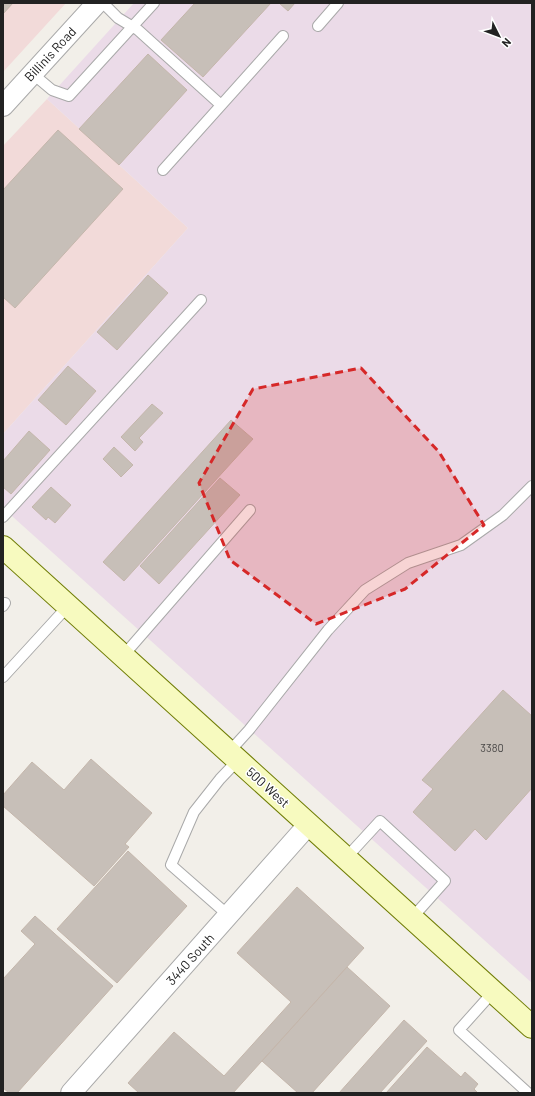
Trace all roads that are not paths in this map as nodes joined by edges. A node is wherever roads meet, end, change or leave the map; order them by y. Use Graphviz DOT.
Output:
graph roads {
  1 [pos="98,3"];
  2 [pos="103,3"];
  3 [pos="154,3"];
  4 [pos="338,3"];
  5 [pos="318,26"];
  6 [pos="132,27"];
  7 [pos="283,36"];
  8 [pos="33,74"];
  9 [pos="221,105"];
  10 [pos="3,106"];
  11 [pos="163,170"];
  12 [pos="201,300"];
  13 [pos="532,486"];
  14 [pos="250,510"];
  15 [pos="3,517"];
  16 [pos="3,547"];
  17 [pos="68,606"];
  18 [pos="122,656"];
  19 [pos="3,677"];
  20 [pos="233,756"];
  21 [pos="309,824"];
  22 [pos="346,858"];
  23 [pos="228,916"];
  24 [pos="412,918"];
  25 [pos="493,992"];
  26 [pos="532,1027"];
  27 [pos="71,1093"];
  28 [pos="528,1093"];
  1 -- 8 [label="street, Billinis Road"];
  2 -- 6 [label="lane"];
  3 -- 6 [label="lane"];
  4 -- 5 [label="lane"];
  6 -- 8 [label="lane"];
  6 -- 9 [label="lane"];
  7 -- 9 [label="lane"];
  8 -- 10 [label="street, Billinis Road"];
  9 -- 11 [label="lane"];
  12 -- 15 [label="lane"];
  13 -- 20 [label="lane"];
  14 -- 18 [label="lane"];
  16 -- 17 [label="main road, 500 West"];
  17 -- 18 [label="main road, 500 West"];
  17 -- 19 [label="lane"];
  18 -- 20 [label="main road, 500 West"];
  20 -- 21 [label="main road, 500 West"];
  20 -- 23 [label="lane"];
  21 -- 22 [label="main road, 500 West"];
  21 -- 23 [label="street, 3440 South"];
  22 -- 24 [label="main road, 500 West"];
  22 -- 24 [label="lane"];
  23 -- 27 [label="street, 3440 South"];
  24 -- 25 [label="main road, 500 West"];
  25 -- 26 [label="main road, 500 West"];
  25 -- 28 [label="lane"];
}
